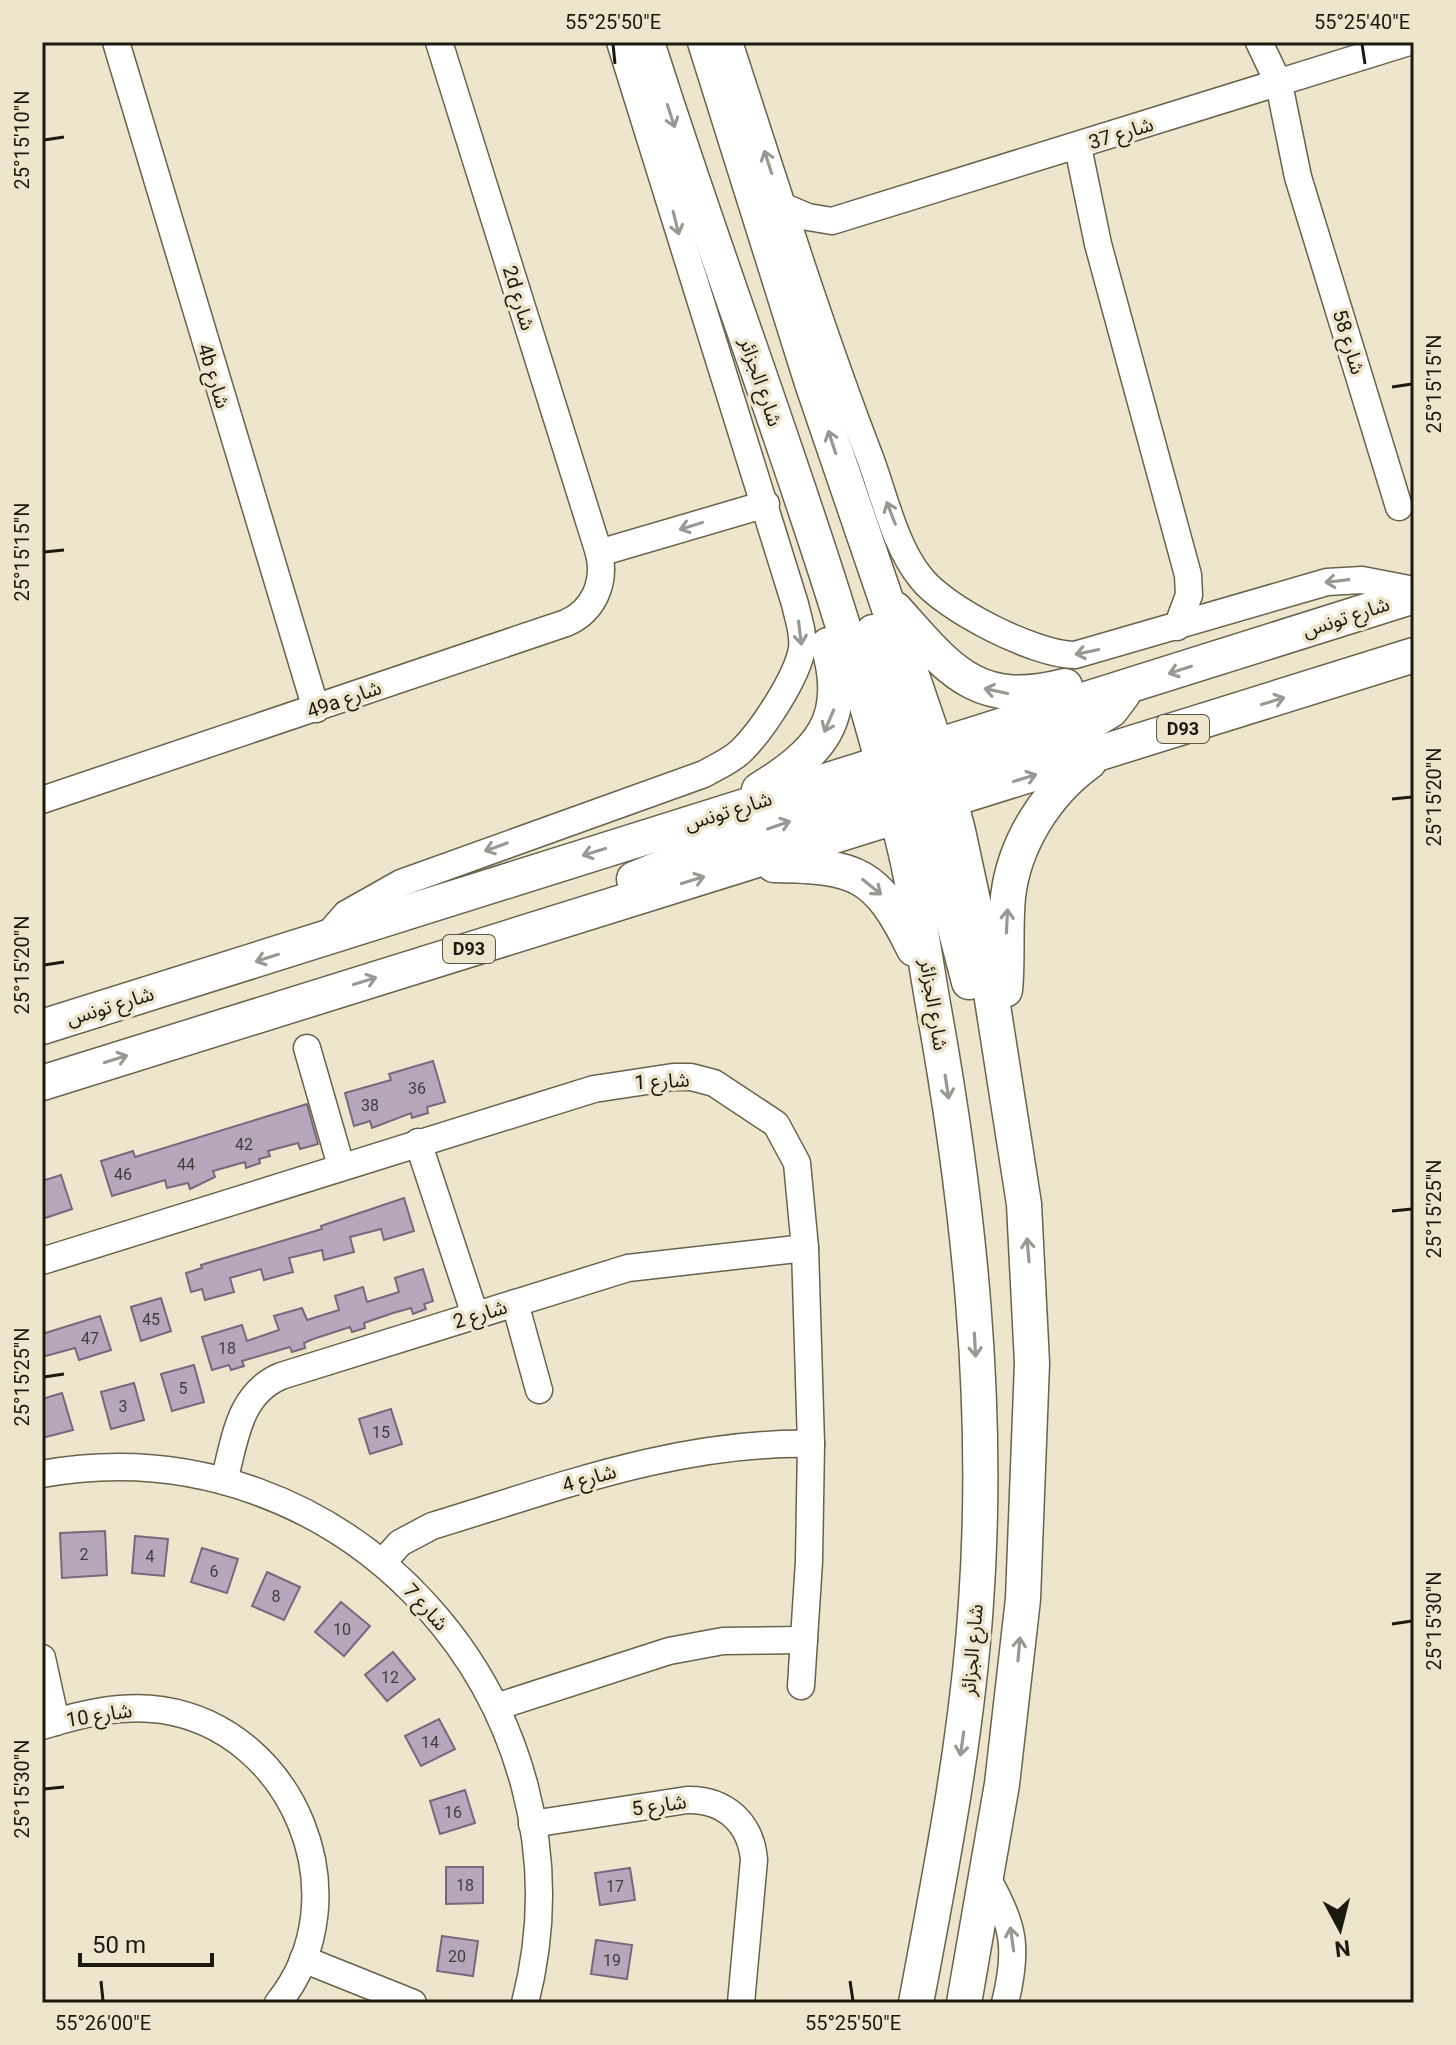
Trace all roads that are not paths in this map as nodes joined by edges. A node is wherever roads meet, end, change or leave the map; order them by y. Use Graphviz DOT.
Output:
graph roads {
  1 [pos="116,42"];
  2 [pos="439,42"];
  3 [pos="620,42"];
  4 [pos="647,42"];
  5 [pos="705,42"];
  6 [pos="729,42"];
  7 [pos="1409,42"];
  8 [pos="1260,46"];
  9 [pos="1271,86"];
  10 [pos="1069,150"];
  11 [pos="782,206"];
  12 [pos="832,221"];
  13 [pos="807,284"];
  14 [pos="827,345"];
  15 [pos="812,383"];
  16 [pos="766,504"];
  17 [pos="1399,507"];
  18 [pos="816,538"];
  19 [pos="599,553"];
  20 [pos="1188,575"];
  21 [pos="1414,590"];
  22 [pos="883,596"];
  23 [pos="1414,596"];
  24 [pos="1225,612"];
  25 [pos="1177,627"];
  26 [pos="1414,655"];
  27 [pos="1128,687"];
  28 [pos="316,709"];
  29 [pos="1100,755"];
  30 [pos="917,781"];
  31 [pos="42,800"];
  32 [pos="720,814"];
  33 [pos="744,865"];
  34 [pos="555,923"];
  35 [pos="323,939"];
  36 [pos="929,982"];
  37 [pos="997,1026"];
  38 [pos="42,1027"];
  39 [pos="307,1048"];
  40 [pos="42,1083"];
  41 [pos="418,1142"];
  42 [pos="341,1166"];
  43 [pos="805,1248"];
  44 [pos="42,1261"];
  45 [pos="515,1303"];
  46 [pos="475,1315"];
  47 [pos="539,1390"];
  48 [pos="811,1444"];
  49 [pos="42,1474"];
  50 [pos="224,1481"];
  51 [pos="382,1563"];
  52 [pos="804,1640"];
  53 [pos="42,1658"];
  54 [pos="801,1686"];
  55 [pos="496,1707"];
  56 [pos="49,1724"];
  57 [pos="532,1824"];
  58 [pos="987,1878"];
  59 [pos="303,1959"];
  60 [pos="278,2003"];
  61 [pos="413,2003"];
  62 [pos="525,2003"];
  63 [pos="741,2003"];
  64 [pos="916,2003"];
  65 [pos="964,2003"];
  66 [pos="1005,2003"];
  1 -- 28 [label="street, 4b شارع"];
  2 -- 19 [label="street, 2d شارع"];
  3 -- 16 [label="street, one-way"];
  4 -- 18 [label="main road, شارع الجزائر, one-way"];
  5 -- 15 [label="main road, شارع الجزائر"];
  11 -- 6 [label="street, one-way"];
  7 -- 9 [label="street, شارع 37"];
  8 -- 9 [label="street, شارع 58"];
  9 -- 10 [label="street, شارع 37"];
  9 -- 17 [label="street, شارع 58"];
  10 -- 12 [label="street, شارع 37"];
  10 -- 20 [label="street"];
  11 -- 12 [label="street"];
  11 -- 13 [label="street"];
  12 -- 13 [label="street"];
  13 -- 14 [label="street"];
  14 -- 15 [label="main road"];
  25 -- 14 [label="street, one-way"];
  22 -- 15 [label="main road, شارع الجزائر, one-way"];
  16 -- 19 [label="street, one-way"];
  16 -- 35 [label="street, one-way"];
  18 -- 30 [label="main road, شارع الجزائر"];
  18 -- 32 [label="main road, one-way"];
  19 -- 28 [label="street, 49a شارع"];
  20 -- 24 [label="street"];
  20 -- 25 [label="street"];
  21 -- 24 [label="street, one-way"];
  27 -- 22 [label="main road, one-way"];
  22 -- 30 [label="main road, شارع الجزائر"];
  23 -- 27 [label="main road, شارع تونس, one-way"];
  24 -- 25 [label="street"];
  29 -- 26 [label="main road, شارع تونس / D93, one-way"];
  27 -- 30 [label="main road"];
  28 -- 31 [label="street, 49a شارع"];
  30 -- 29 [label="main road, شارع تونس / D93, one-way"];
  37 -- 29 [label="main road, one-way"];
  30 -- 32 [label="main road, شارع تونس / D93"];
  30 -- 33 [label="main road, شارع تونس / D93"];
  34 -- 30 [label="main road, one-way"];
  30 -- 36 [label="main road, شارع الجزائر"];
  30 -- 37 [label="main road, شارع الجزائر"];
  32 -- 35 [label="main road, شارع تونس / D93, one-way"];
  34 -- 33 [label="main road, شارع تونس / D93, one-way"];
  33 -- 36 [label="main road, one-way"];
  40 -- 34 [label="main road, شارع تونس / D93, one-way"];
  35 -- 38 [label="main road, شارع تونس / D93, one-way"];
  36 -- 64 [label="main road, شارع الجزائر, one-way"];
  58 -- 37 [label="main road, شارع الجزائر, one-way"];
  39 -- 42 [label="street"];
  41 -- 42 [label="street, شارع 1"];
  41 -- 43 [label="street, شارع 1"];
  41 -- 46 [label="street"];
  42 -- 44 [label="street, شارع 1"];
  43 -- 45 [label="street, شارع 2"];
  43 -- 48 [label="street, شارع 1"];
  45 -- 46 [label="street, شارع 2"];
  45 -- 47 [label="street"];
  46 -- 50 [label="street, شارع 2"];
  48 -- 51 [label="street, شارع 4"];
  48 -- 52 [label="street, شارع 1"];
  49 -- 50 [label="street, شارع 7"];
  50 -- 51 [label="street, شارع 7"];
  51 -- 55 [label="street, شارع 7"];
  52 -- 54 [label="street, شارع 1"];
  52 -- 55 [label="street"];
  53 -- 56 [label="street"];
  55 -- 57 [label="street, شارع 7"];
  56 -- 59 [label="street, شارع 10"];
  57 -- 62 [label="street, شارع 7"];
  57 -- 63 [label="street, شارع 5"];
  58 -- 65 [label="main road, شارع الجزائر"];
  66 -- 58 [label="street, one-way"];
  59 -- 60 [label="street, شارع 10"];
  59 -- 61 [label="street"];
}
